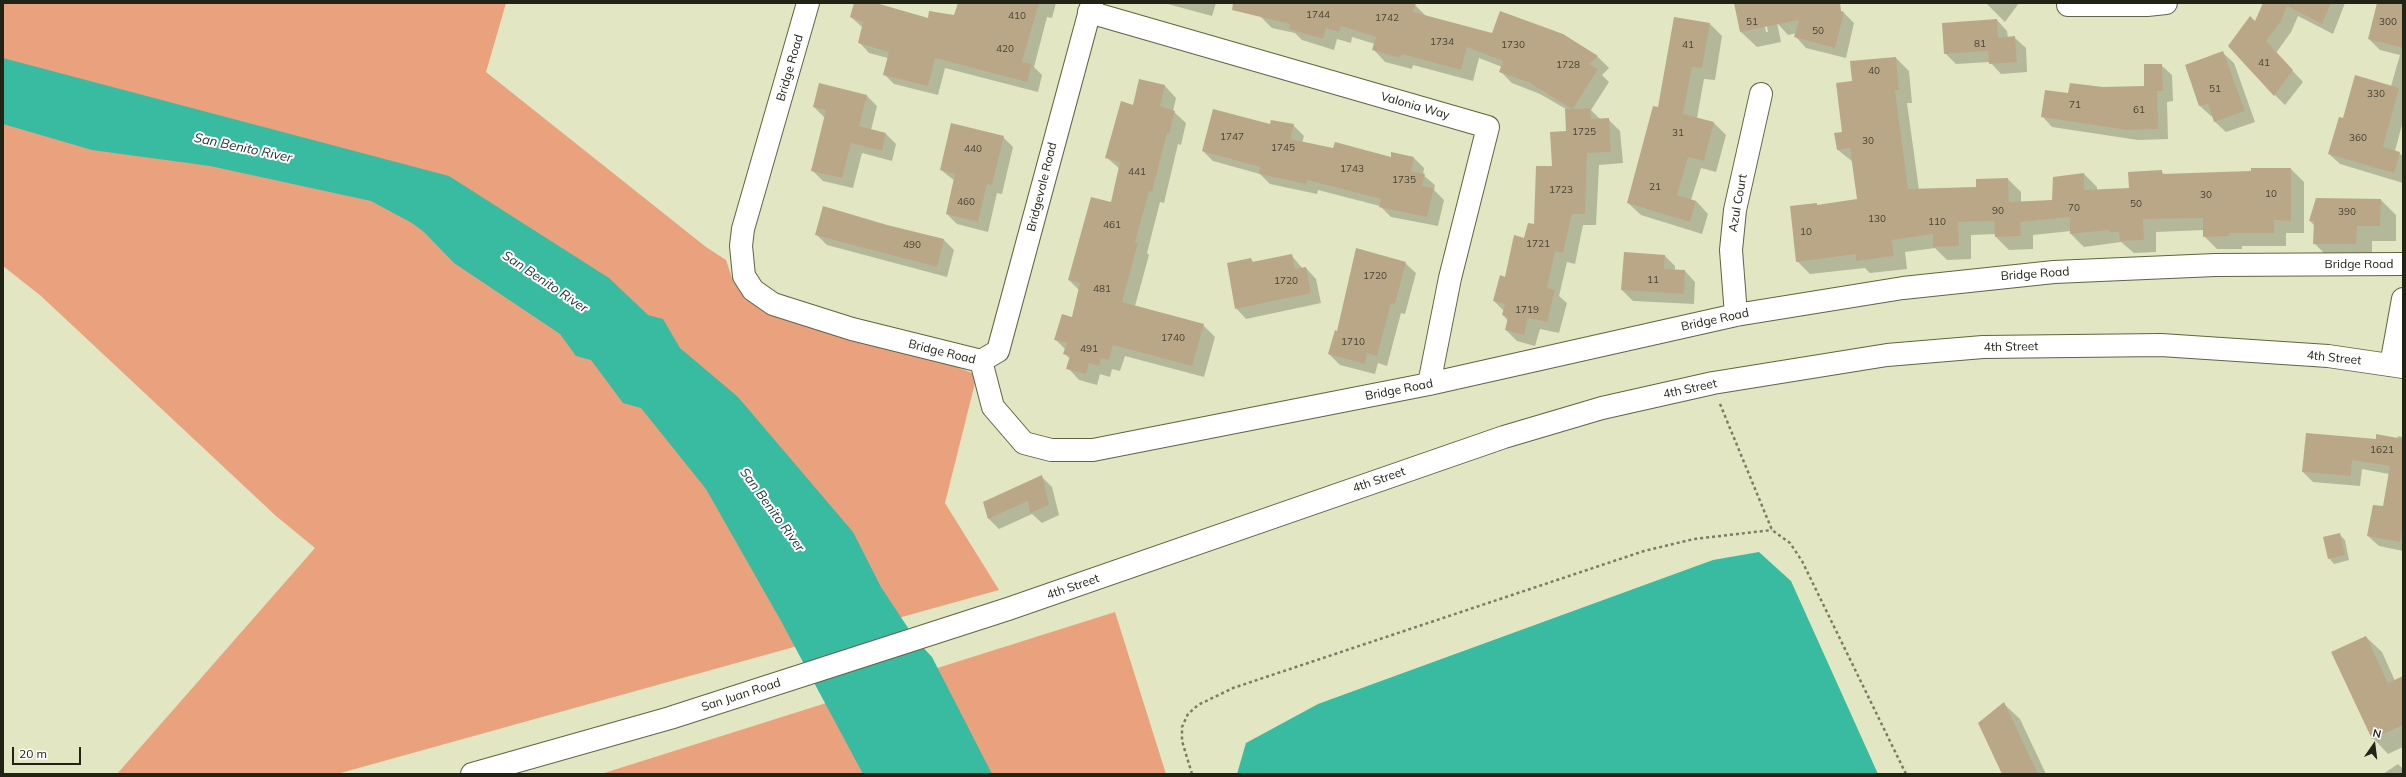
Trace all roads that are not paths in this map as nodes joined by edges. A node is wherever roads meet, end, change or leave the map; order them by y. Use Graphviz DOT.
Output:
graph roads {
  1 [pos="808,3"];
  2 [pos="2166,3"];
  3 [pos="2068,5"];
  4 [pos="1091,7"];
  5 [pos="1761,94"];
  6 [pos="2403,264"];
  7 [pos="2403,299"];
  8 [pos="1736,315"];
  9 [pos="981,362"];
  10 [pos="2397,366"];
  11 [pos="1429,384"];
  12 [pos="1008,609"];
  13 [pos="472,774"];
  1 -- 9 [label="street, Bridge Road"];
  2 -- 3 [label="street"];
  4 -- 9 [label="street, Bridgevale Road"];
  4 -- 11 [label="street, Valonia Way"];
  5 -- 8 [label="street, Azul Court"];
  6 -- 8 [label="street, Bridge Road"];
  7 -- 10 [label="street"];
  8 -- 11 [label="street, Bridge Road"];
  9 -- 11 [label="street, Bridge Road"];
  10 -- 12 [label="street, 4th Street"];
  12 -- 13 [label="street, San Juan Road"];
}
